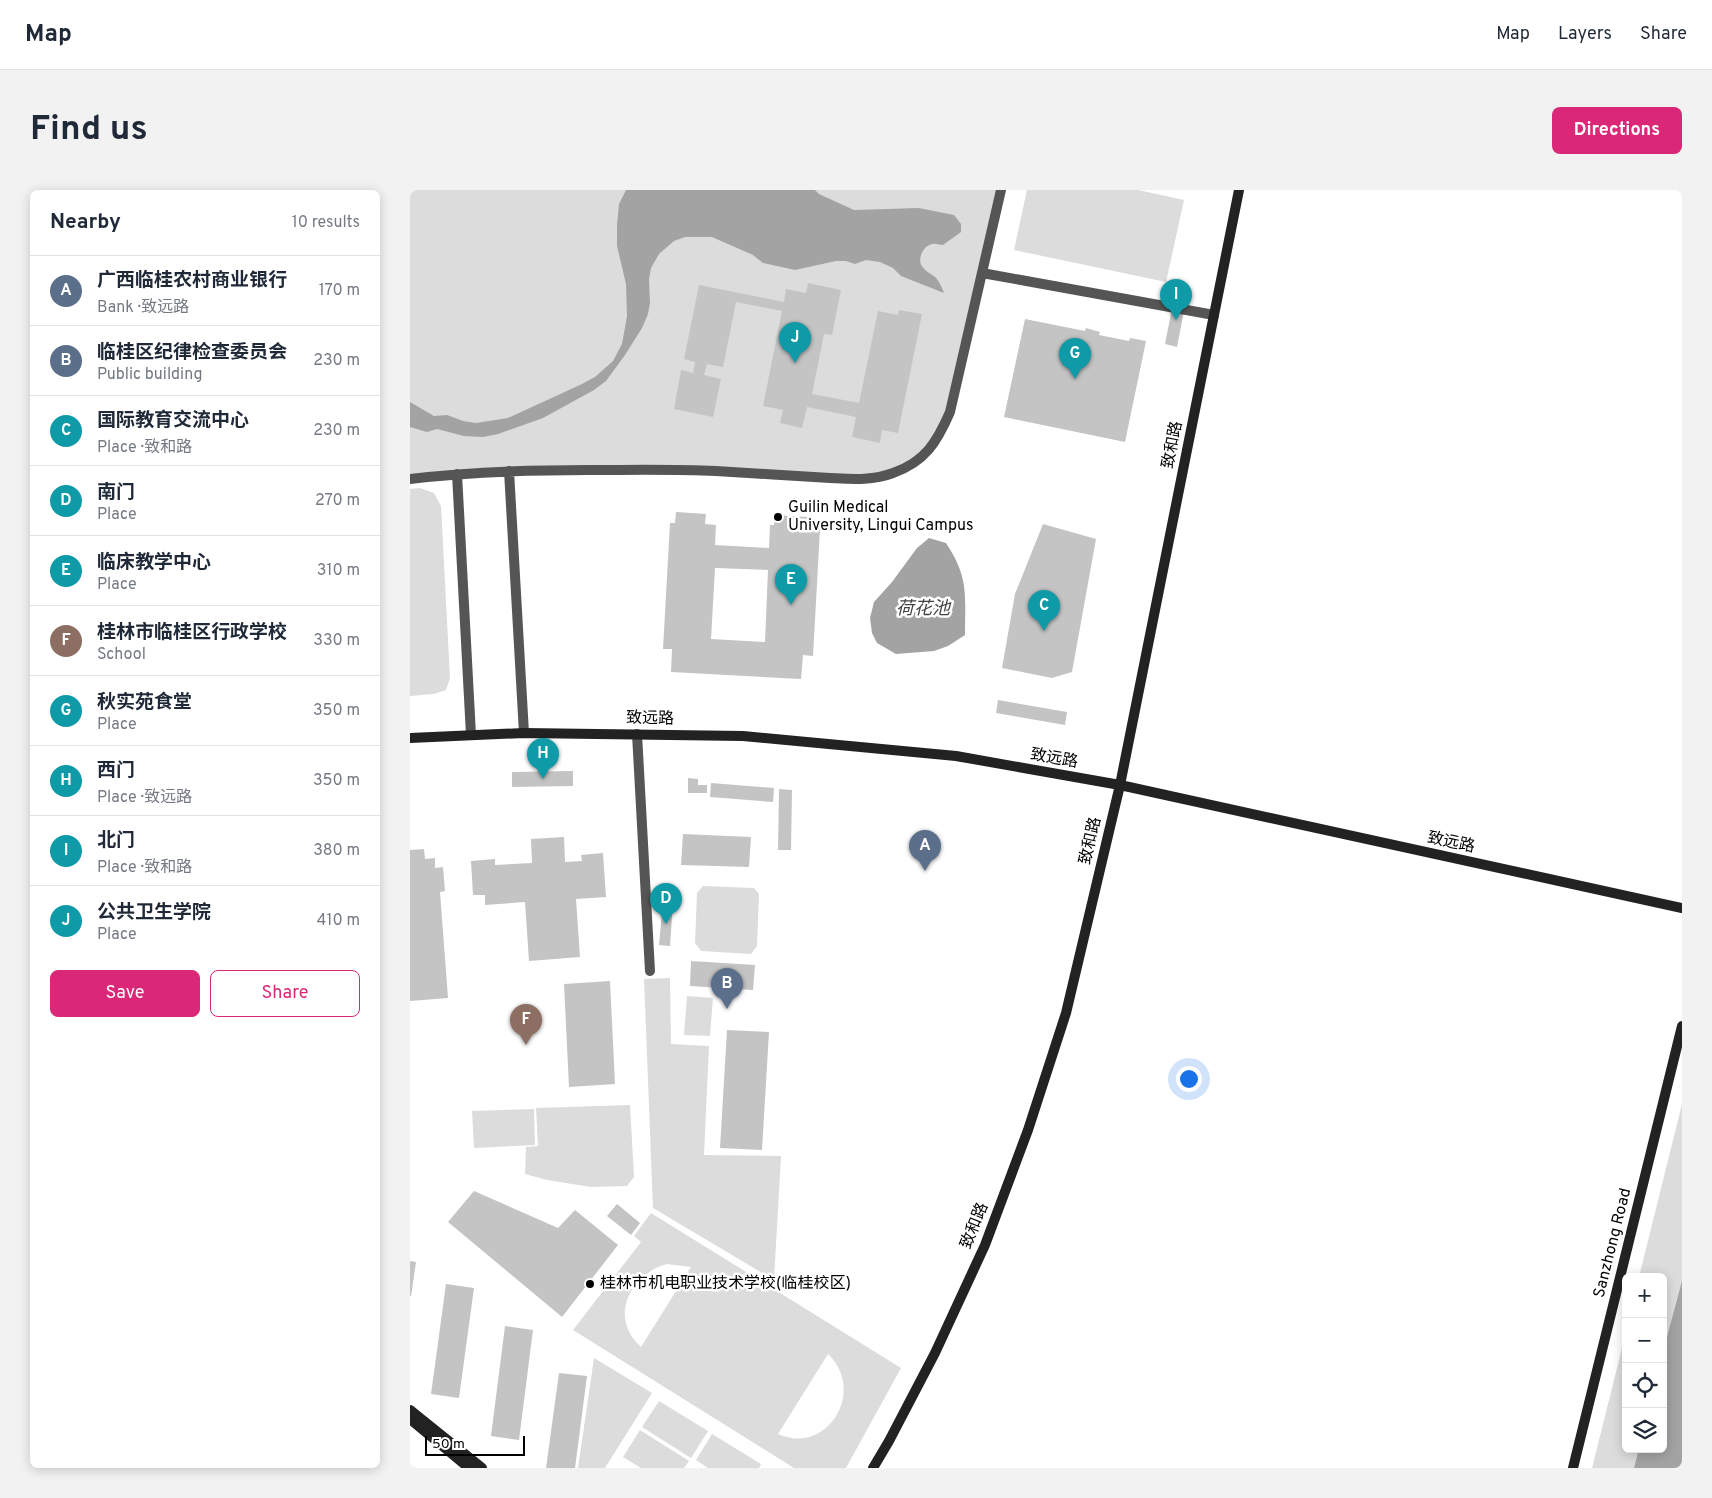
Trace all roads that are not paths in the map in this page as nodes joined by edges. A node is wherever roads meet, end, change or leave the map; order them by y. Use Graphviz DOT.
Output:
graph roads {
  1 [pos="1001,190"];
  2 [pos="1239,190"];
  3 [pos="982,273"];
  4 [pos="1214,315"];
  5 [pos="508,471"];
  6 [pos="457,474"];
  7 [pos="410,479"];
  8 [pos="524,733"];
  9 [pos="637,734"];
  10 [pos="470,735"];
  11 [pos="410,738"];
  12 [pos="1120,785"];
  13 [pos="1682,908"];
  14 [pos="650,971"];
  15 [pos="1682,1026"];
  16 [pos="410,1410"];
  17 [pos="410,1419"];
  18 [pos="469,1468"];
  19 [pos="482,1468"];
  20 [pos="873,1468"];
  21 [pos="1573,1468"];
  1 -- 3 [label="street"];
  2 -- 4 [label="main road, 致和路"];
  3 -- 4 [label="street"];
  3 -- 5 [label="street"];
  4 -- 12 [label="main road, 致和路"];
  5 -- 6 [label="street"];
  5 -- 8 [label="street"];
  6 -- 7 [label="street"];
  6 -- 10 [label="street"];
  8 -- 9 [label="main road, 致远路"];
  8 -- 10 [label="main road, 致远路"];
  9 -- 12 [label="main road, 致远路"];
  9 -- 14 [label="street"];
  10 -- 11 [label="main road, 致远路"];
  12 -- 13 [label="main road, 致远路"];
  12 -- 20 [label="main road, 致和路"];
  15 -- 21 [label="main road, Sanzhong Road"];
  16 -- 19 [label="main road"];
  17 -- 18 [label="main road"];
}
